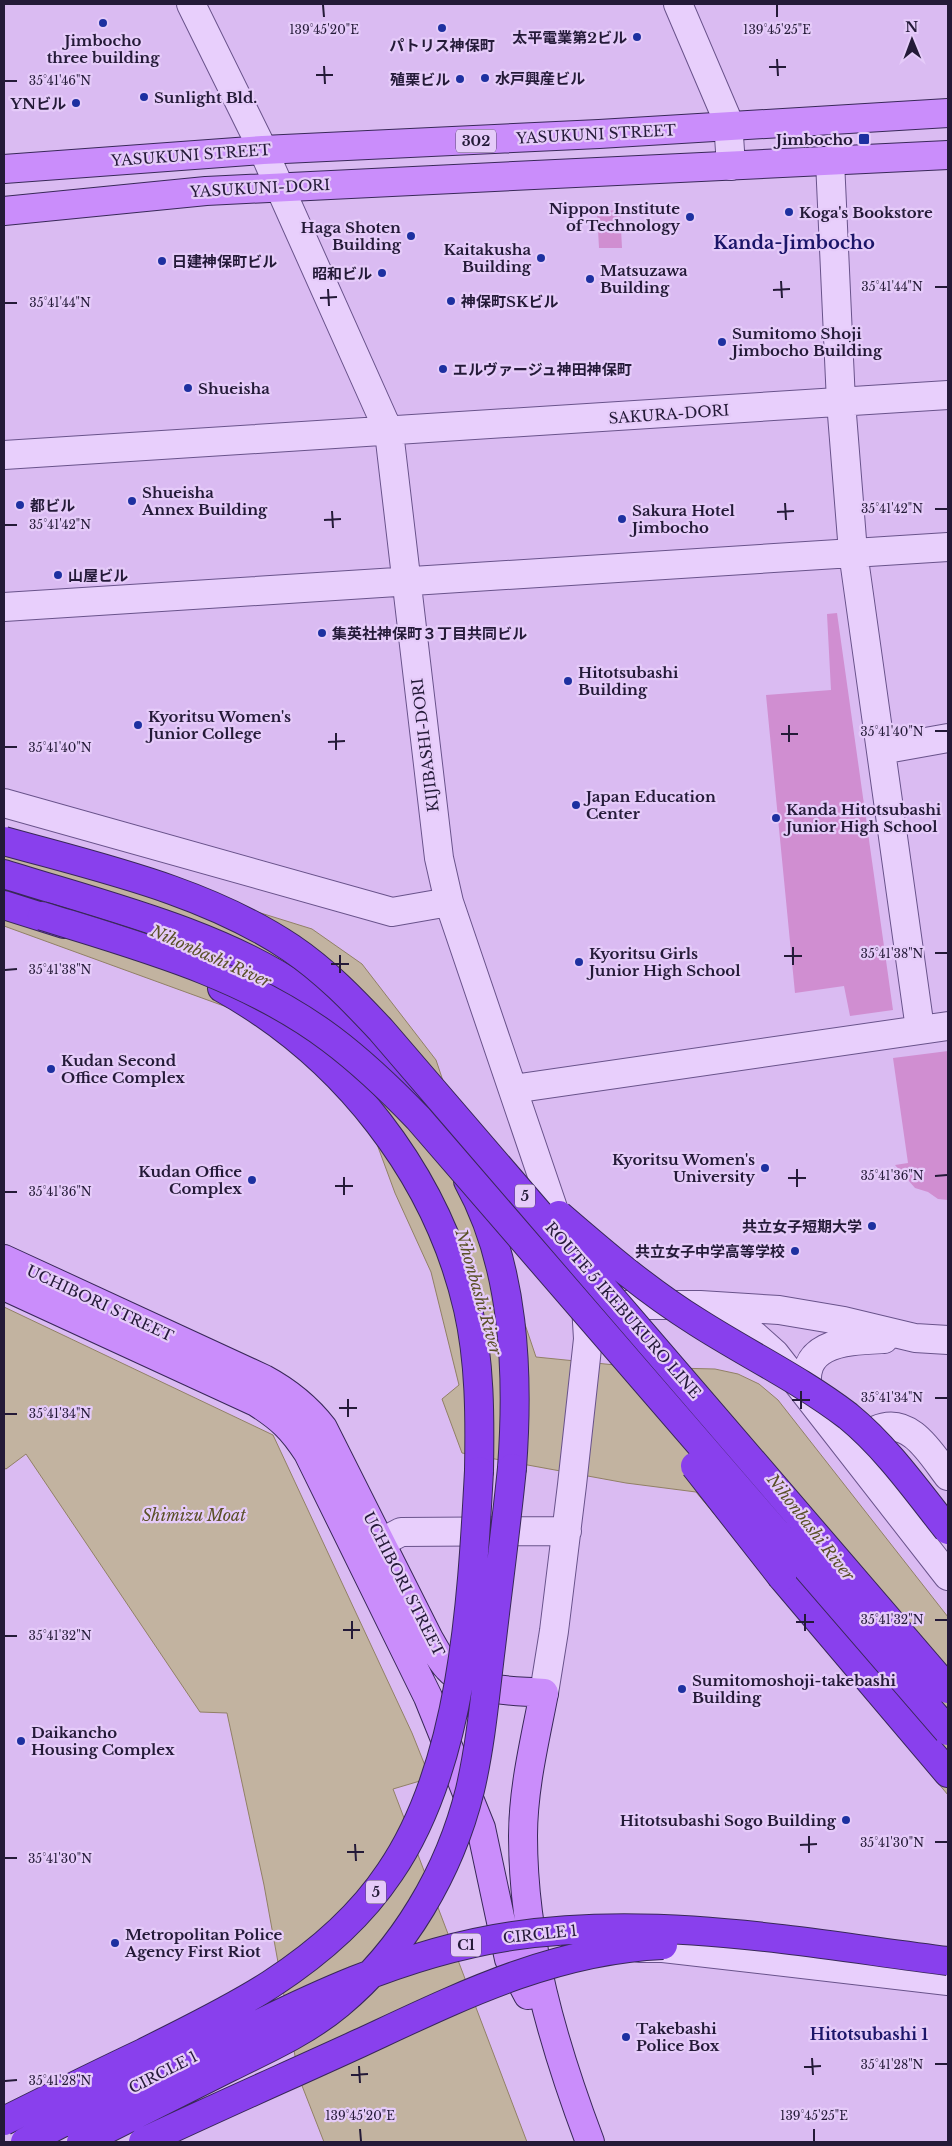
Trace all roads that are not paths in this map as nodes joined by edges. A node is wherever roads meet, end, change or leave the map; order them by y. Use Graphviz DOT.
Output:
graph roads {
  1 [pos="191,4"];
  2 [pos="678,4"];
  3 [pos="948,113"];
  4 [pos="728,126"];
  5 [pos="263,150"];
  6 [pos="948,155"];
  7 [pos="830,161"];
  8 [pos="731,166"];
  9 [pos="4,169"];
  10 [pos="279,186"];
  11 [pos="4,211"];
  12 [pos="948,395"];
  13 [pos="841,402"];
  14 [pos="389,432"];
  15 [pos="4,456"];
  16 [pos="948,547"];
  17 [pos="852,552"];
  18 [pos="405,581"];
  19 [pos="4,607"];
  20 [pos="948,738"];
  21 [pos="881,750"];
  22 [pos="4,803"];
  23 [pos="4,841"];
  24 [pos="4,874"];
  25 [pos="449,902"];
  26 [pos="4,905"];
  27 [pos="42,916"];
  28 [pos="948,1026"];
  29 [pos="920,1029"];
  30 [pos="513,1089"];
  31 [pos="488,1154"];
  32 [pos="516,1231"];
  33 [pos="4,1259"];
  34 [pos="4,1286"];
  35 [pos="586,1305"];
  36 [pos="700,1305"];
  37 [pos="914,1338"];
  38 [pos="948,1340"];
  39 [pos="808,1397"];
  40 [pos="858,1462"];
  41 [pos="948,1476"];
  42 [pos="948,1530"];
  43 [pos="567,1531"];
  44 [pos="382,1542"];
  45 [pos="948,1576"];
  46 [pos="948,1689"];
  47 [pos="544,1693"];
  48 [pos="948,1731"];
  49 [pos="948,1774"];
  50 [pos="522,1957"];
  51 [pos="948,1961"];
  52 [pos="948,1972"];
  53 [pos="948,1980"];
  54 [pos="4,2121"];
  55 [pos="24,2142"];
  56 [pos="81,2142"];
  57 [pos="143,2142"];
  58 [pos="590,2142"];
  1 -- 5 [label="street, KIJIBASHI-DORI"];
  2 -- 4 [label="street"];
  3 -- 4 [label="main road, YASUKUNI STREET / 302"];
  4 -- 5 [label="main road, YASUKUNI STREET / 302"];
  4 -- 8 [label="street"];
  5 -- 9 [label="main road, YASUKUNI STREET / 302"];
  5 -- 10 [label="street, KIJIBASHI-DORI"];
  6 -- 7 [label="main road"];
  7 -- 8 [label="main road"];
  7 -- 13 [label="street"];
  8 -- 10 [label="main road, YASUKUNI-DORI"];
  10 -- 11 [label="main road, YASUKUNI-DORI"];
  10 -- 14 [label="street, KIJIBASHI-DORI"];
  12 -- 13 [label="street, SAKURA-DORI"];
  13 -- 14 [label="street, SAKURA-DORI"];
  13 -- 17 [label="street"];
  14 -- 15 [label="street, SAKURA-DORI"];
  14 -- 18 [label="street, KIJIBASHI-DORI"];
  16 -- 17 [label="street"];
  17 -- 18 [label="street"];
  17 -- 21 [label="street"];
  18 -- 19 [label="street"];
  18 -- 25 [label="street, KIJIBASHI-DORI"];
  20 -- 21 [label="street"];
  21 -- 29 [label="street"];
  22 -- 25 [label="street"];
  23 -- 31 [label="highway, ROUTE 5 IKEBUKURO LINE / 5, bridge"];
  24 -- 56 [label="highway, bridge"];
  25 -- 30 [label="street, KIJIBASHI-DORI"];
  26 -- 27 [label="highway, ROUTE 5 IKEBUKURO LINE / 5"];
  27 -- 32 [label="highway, ROUTE 5 IKEBUKURO LINE / 5, bridge"];
  27 -- 54 [label="highway, ROUTE 5 IKEBUKURO LINE / 5, bridge"];
  28 -- 29 [label="street"];
  29 -- 30 [label="street"];
  30 -- 35 [label="street, KIJIBASHI-DORI"];
  31 -- 42 [label="highway, bridge"];
  31 -- 46 [label="highway, ROUTE 5 IKEBUKURO LINE / 5, bridge"];
  32 -- 48 [label="highway, ROUTE 5 IKEBUKURO LINE / 5, bridge"];
  32 -- 49 [label="highway, bridge"];
  33 -- 44 [label="main road, UCHIBORI STREET"];
  34 -- 50 [label="main road, UCHIBORI STREET"];
  35 -- 36 [label="street"];
  35 -- 43 [label="street, KIJIBASHI-DORI"];
  36 -- 37 [label="street"];
  36 -- 39 [label="street"];
  37 -- 38 [label="street"];
  37 -- 39 [label="street"];
  39 -- 40 [label="street"];
  40 -- 41 [label="street"];
  40 -- 45 [label="street"];
  43 -- 44 [label="street"];
  43 -- 47 [label="street, KIJIBASHI-DORI"];
  44 -- 47 [label="main road, UCHIBORI STREET"];
  47 -- 50 [label="main road, UCHIBORI STREET"];
  50 -- 53 [label="street"];
  50 -- 58 [label="main road, UCHIBORI STREET"];
  51 -- 55 [label="highway, CIRCLE 1 / C1, bridge"];
  52 -- 57 [label="highway, CIRCLE 1, bridge"];
}
